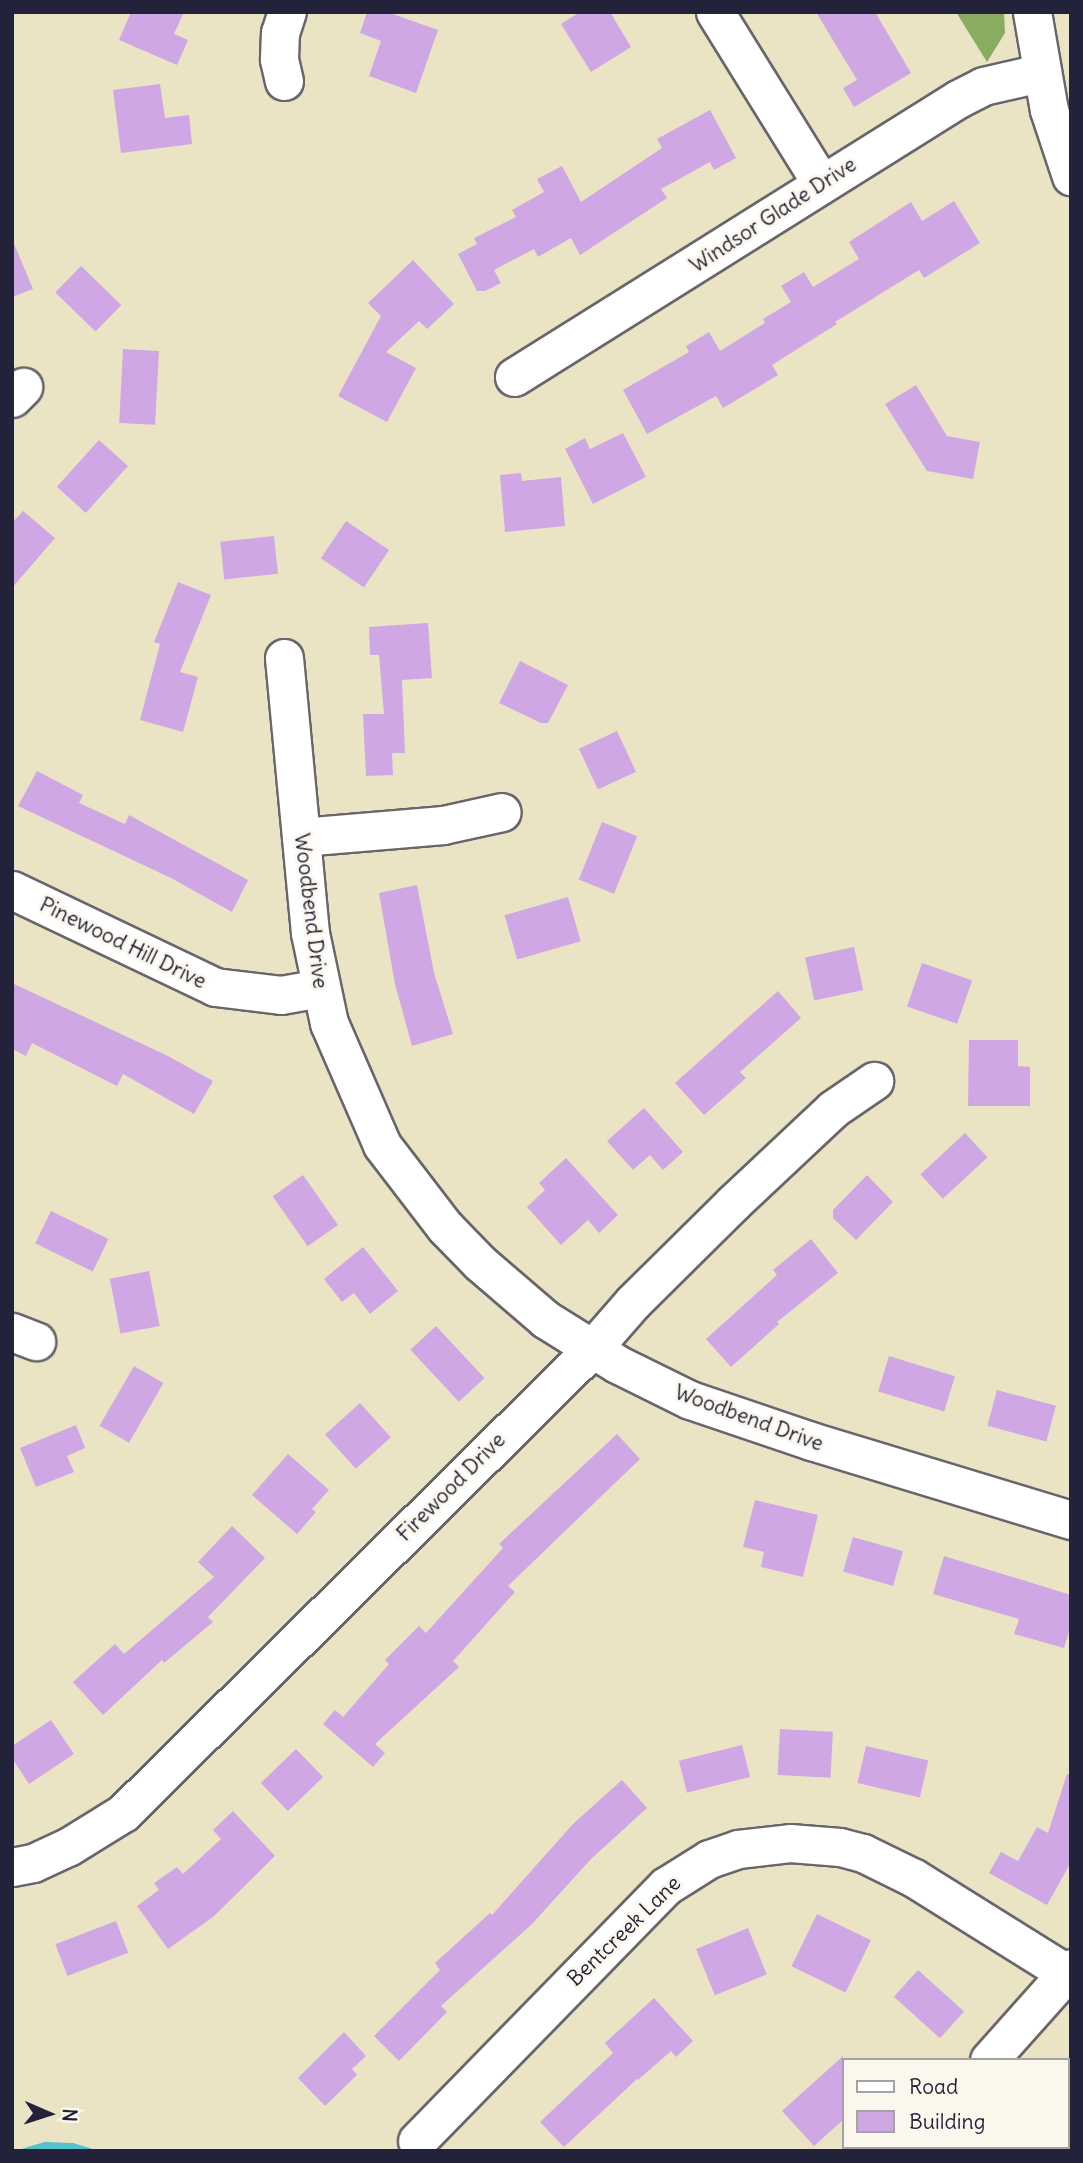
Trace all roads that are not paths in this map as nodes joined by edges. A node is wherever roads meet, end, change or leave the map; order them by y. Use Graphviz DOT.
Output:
graph roads {
  1 [pos="287,12"];
  2 [pos="715,12"];
  3 [pos="1032,12"];
  4 [pos="1040,73"];
  5 [pos="284,81"];
  6 [pos="1071,176"];
  7 [pos="821,183"];
  8 [pos="514,377"];
  9 [pos="284,658"];
  10 [pos="502,812"];
  11 [pos="301,838"];
  12 [pos="12,890"];
  13 [pos="320,988"];
  14 [pos="874,1081"];
  15 [pos="592,1349"];
  16 [pos="1071,1520"];
  17 [pos="12,1867"];
  18 [pos="1068,1970"];
  19 [pos="991,2058"];
  20 [pos="416,2141"];
  1 -- 5 [label="street"];
  2 -- 7 [label="street"];
  3 -- 4 [label="street"];
  4 -- 6 [label="street"];
  4 -- 7 [label="street, Windsor Glade Drive"];
  7 -- 8 [label="street, Windsor Glade Drive"];
  9 -- 11 [label="street, Woodbend Drive"];
  10 -- 11 [label="street"];
  11 -- 13 [label="street, Woodbend Drive"];
  12 -- 13 [label="street, Pinewood Hill Drive"];
  13 -- 15 [label="street, Woodbend Drive"];
  14 -- 15 [label="street, Firewood Drive"];
  15 -- 16 [label="street, Woodbend Drive"];
  15 -- 17 [label="street, Firewood Drive"];
  18 -- 19 [label="street"];
  18 -- 20 [label="street, Bentcreek Lane"];
}
